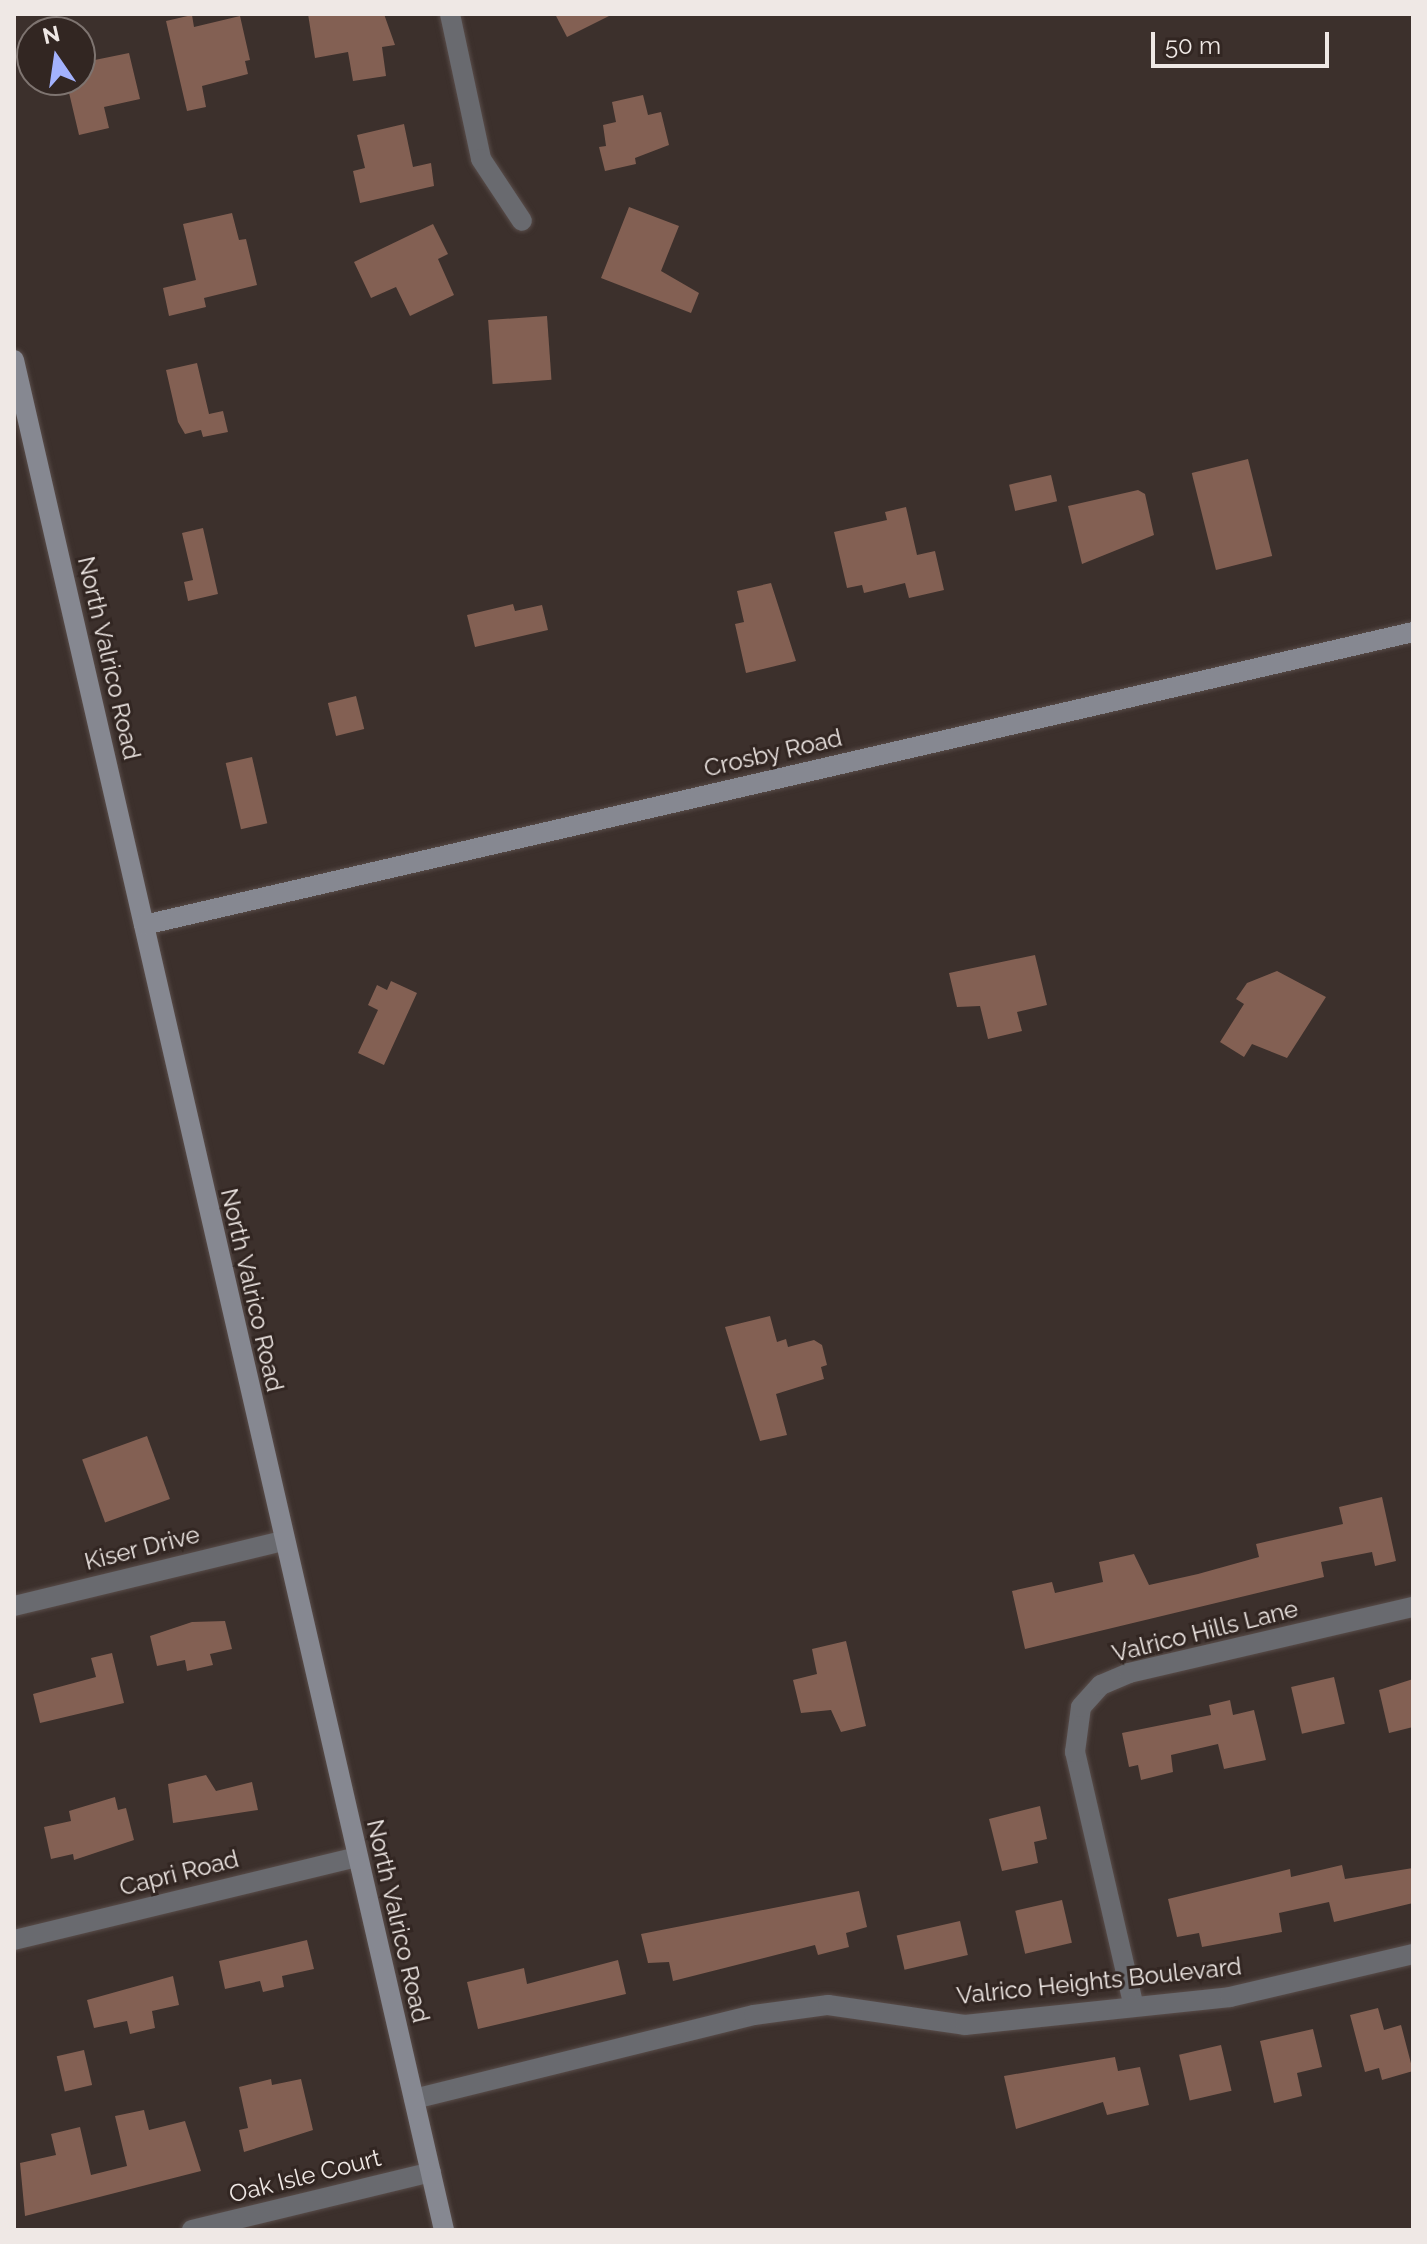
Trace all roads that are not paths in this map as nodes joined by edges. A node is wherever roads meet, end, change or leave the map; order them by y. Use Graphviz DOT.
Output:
graph roads {
  1 [pos="450,14"];
  2 [pos="522,221"];
  3 [pos="14,360"];
  4 [pos="1413,632"];
  5 [pos="144,925"];
  6 [pos="282,1541"];
  7 [pos="14,1606"];
  8 [pos="1413,1607"];
  9 [pos="356,1857"];
  10 [pos="14,1940"];
  11 [pos="1413,1954"];
  12 [pos="1133,2003"];
  13 [pos="414,2099"];
  14 [pos="431,2172"];
  15 [pos="198,2229"];
  16 [pos="444,2230"];
  1 -- 2 [label="street"];
  3 -- 5 [label="street, North Valrico Road"];
  4 -- 5 [label="street, Crosby Road"];
  5 -- 6 [label="street, North Valrico Road"];
  6 -- 7 [label="street, Kiser Drive"];
  6 -- 9 [label="street, North Valrico Road"];
  8 -- 12 [label="street, Valrico Hills Lane"];
  9 -- 10 [label="street, Capri Road"];
  9 -- 13 [label="street, North Valrico Road"];
  11 -- 12 [label="street, Valrico Heights Boulevard"];
  12 -- 13 [label="street, Valrico Heights Boulevard"];
  13 -- 14 [label="street, North Valrico Road"];
  14 -- 15 [label="street, Oak Isle Court"];
  14 -- 16 [label="street, North Valrico Road"];
}
